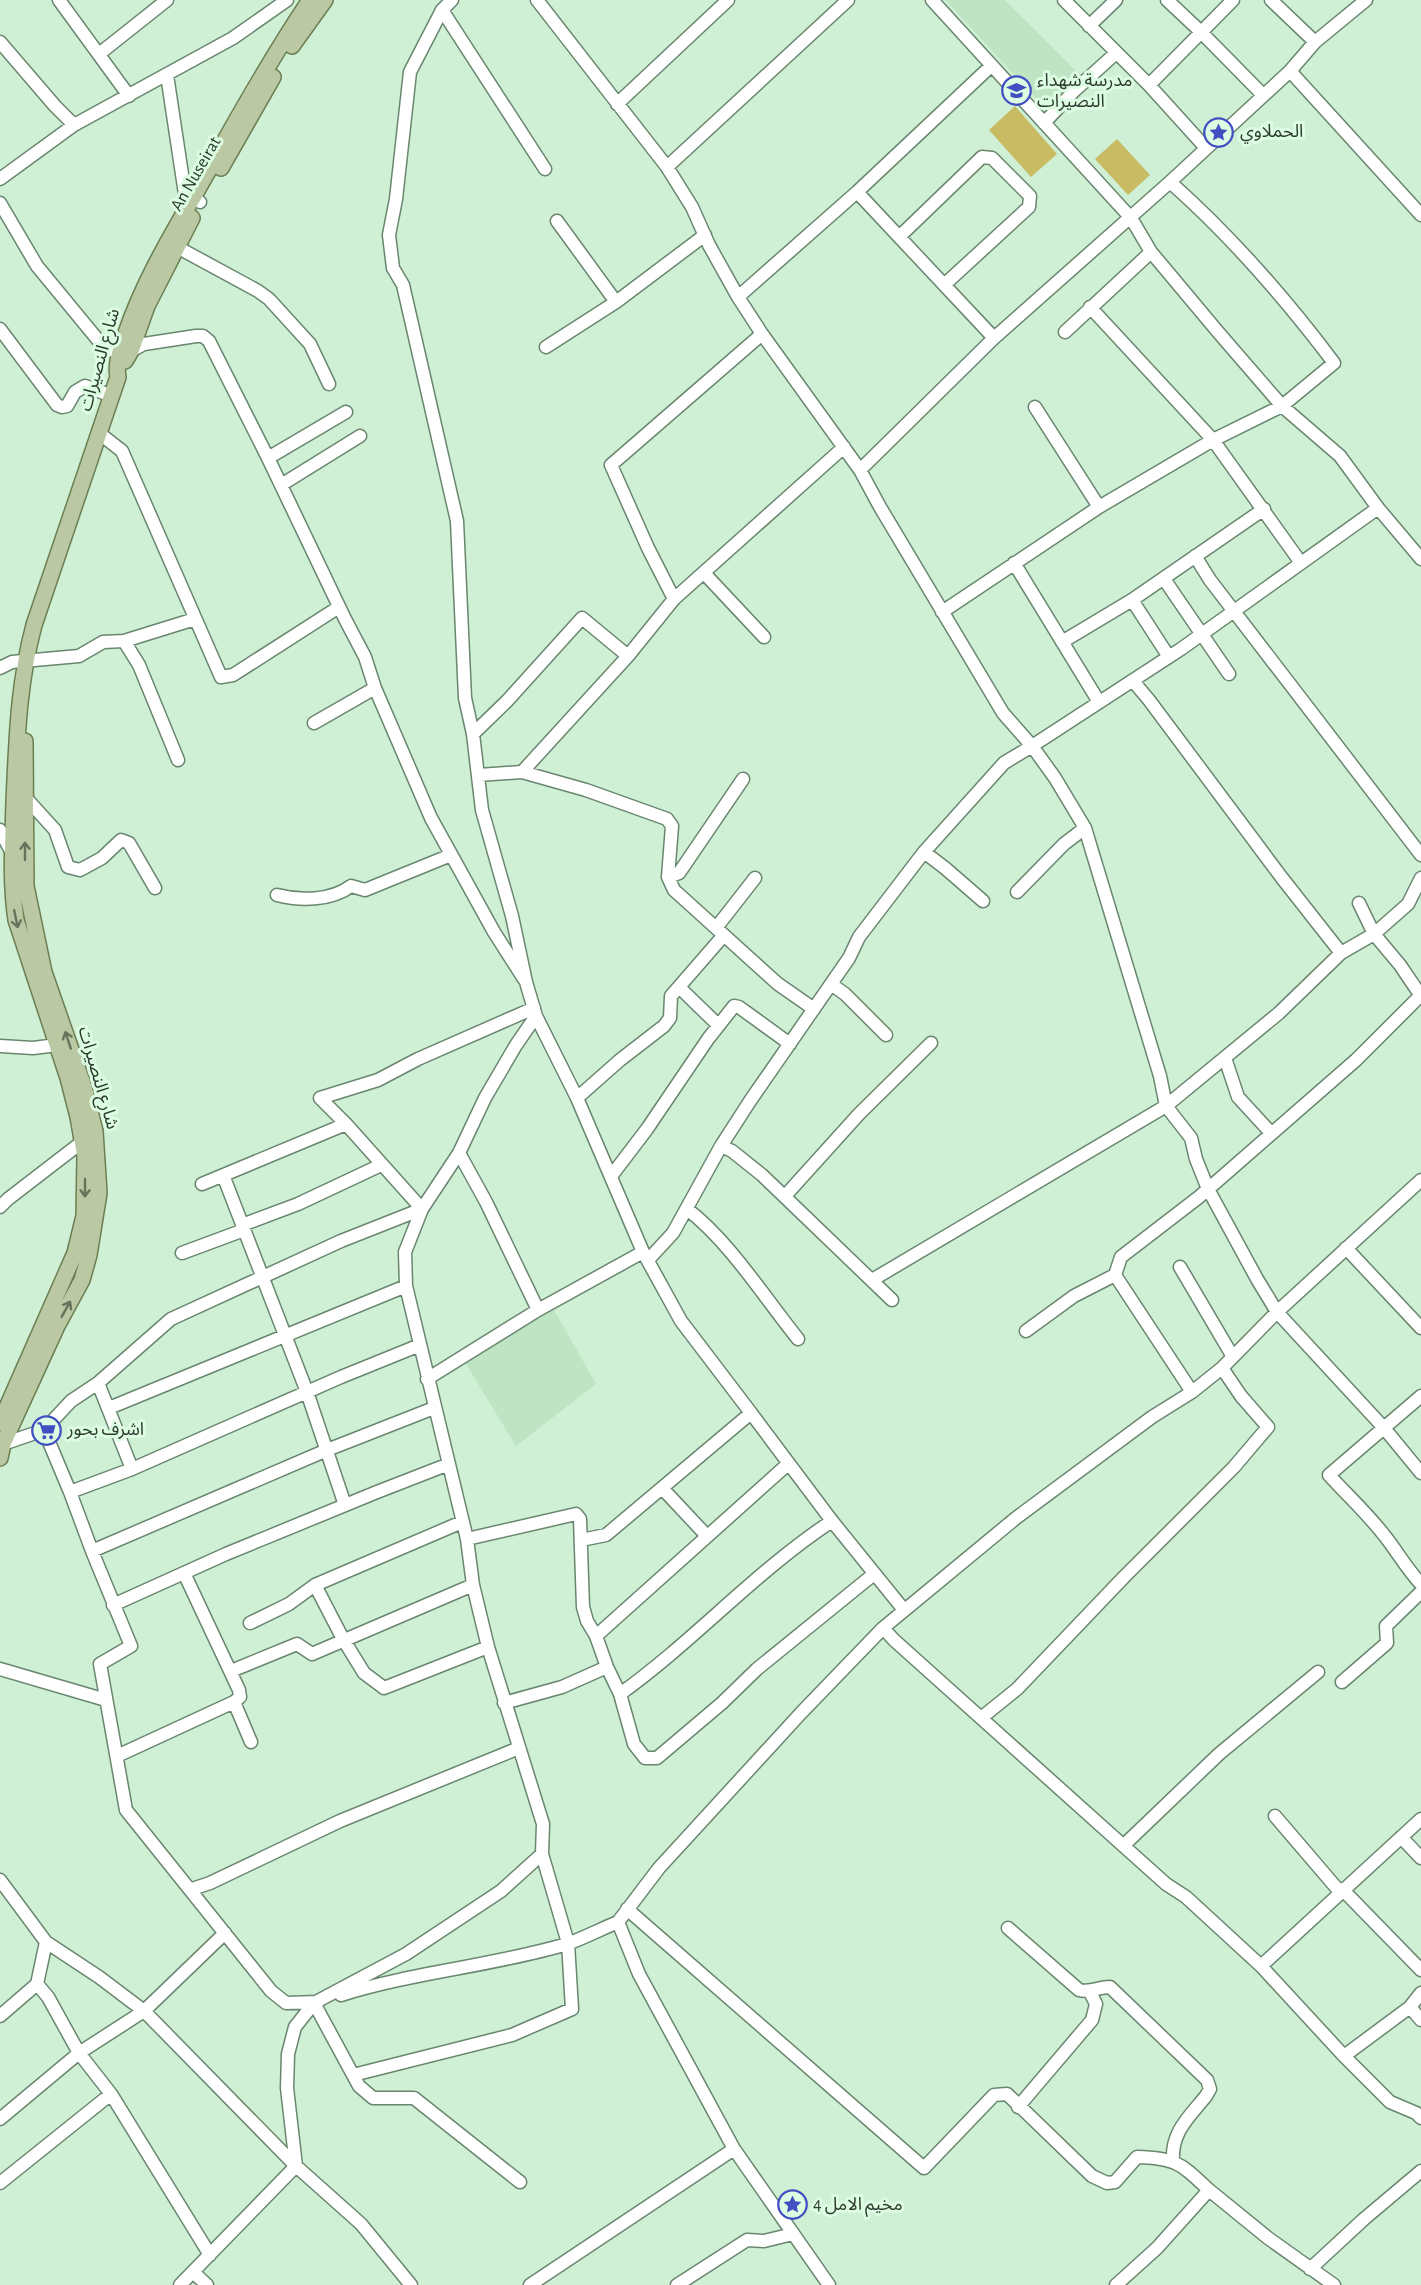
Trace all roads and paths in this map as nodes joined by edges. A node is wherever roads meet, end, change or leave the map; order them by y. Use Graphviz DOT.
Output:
graph roads {
  1 [pos="59,0"];
  2 [pos="167,0"];
  3 [pos="287,0"];
  4 [pos="310,0"];
  5 [pos="325,0"];
  6 [pos="452,0"];
  7 [pos="537,0"];
  8 [pos="728,0"];
  9 [pos="848,0"];
  10 [pos="932,0"];
  11 [pos="1064,0"];
  12 [pos="1116,0"];
  13 [pos="1167,0"];
  14 [pos="1233,0"];
  15 [pos="1271,0"];
  16 [pos="1366,0"];
  17 [pos="442,10"];
  18 [pos="1089,26"];
  19 [pos="1201,32"];
  20 [pos="0,42"];
  21 [pos="1315,42"];
  22 [pos="1116,53"];
  23 [pos="99,54"];
  24 [pos="991,66"];
  25 [pos="1290,71"];
  26 [pos="167,75"];
  27 [pos="1149,85"];
  28 [pos="1263,95"];
  29 [pos="129,96"];
  30 [pos="617,104"];
  31 [pos="1044,123"];
  32 [pos="74,125"];
  33 [pos="1206,148"];
  34 [pos="667,167"];
  35 [pos="545,169"];
  36 [pos="0,179"];
  37 [pos="1170,182"];
  38 [pos="857,192"];
  39 [pos="196,200"];
  40 [pos="0,202"];
  41 [pos="1421,215"];
  42 [pos="1131,218"];
  43 [pos="557,221"];
  44 [pos="705,235"];
  45 [pos="899,237"];
  46 [pos="177,248"];
  47 [pos="1150,252"];
  48 [pos="944,285"];
  49 [pos="738,297"];
  50 [pos="616,302"];
  51 [pos="1090,307"];
  52 [pos="0,329"];
  53 [pos="1065,332"];
  54 [pos="762,334"];
  55 [pos="994,338"];
  56 [pos="546,347"];
  57 [pos="126,355"];
  58 [pos="118,377"];
  59 [pos="329,384"];
  60 [pos="112,396"];
  61 [pos="1282,406"];
  62 [pos="1035,407"];
  63 [pos="346,412"];
  64 [pos="99,433"];
  65 [pos="360,436"];
  66 [pos="1213,440"];
  67 [pos="844,447"];
  68 [pos="268,458"];
  69 [pos="861,470"];
  70 [pos="281,485"];
  71 [pos="1099,507"];
  72 [pos="1378,507"];
  73 [pos="1264,509"];
  74 [pos="1195,556"];
  75 [pos="1421,559"];
  76 [pos="1014,563"];
  77 [pos="1301,563"];
  78 [pos="704,573"];
  79 [pos="1164,579"];
  80 [pos="674,599"];
  81 [pos="1132,600"];
  82 [pos="339,607"];
  83 [pos="942,612"];
  84 [pos="1234,612"];
  85 [pos="195,619"];
  86 [pos="1201,635"];
  87 [pos="764,638"];
  88 [pos="124,641"];
  89 [pos="1062,642"];
  90 [pos="628,656"];
  91 [pos="1169,657"];
  92 [pos="24,661"];
  93 [pos="0,668"];
  94 [pos="1228,674"];
  95 [pos="1133,681"];
  96 [pos="375,688"];
  97 [pos="20,693"];
  98 [pos="1099,702"];
  99 [pos="314,723"];
  100 [pos="473,734"];
  101 [pos="1032,747"];
  102 [pos="178,760"];
  103 [pos="522,772"];
  104 [pos="479,775"];
  105 [pos="743,780"];
  106 [pos="26,798"];
  107 [pos="1085,828"];
  108 [pos="0,830"];
  109 [pos="12,852"];
  110 [pos="924,852"];
  111 [pos="452,855"];
  112 [pos="1421,855"];
  113 [pos="668,877"];
  114 [pos="755,878"];
  115 [pos="1421,878"];
  116 [pos="155,888"];
  117 [pos="1017,892"];
  118 [pos="277,895"];
  119 [pos="983,902"];
  120 [pos="1359,903"];
  121 [pos="720,931"];
  122 [pos="1374,934"];
  123 [pos="1341,953"];
  124 [pos="526,982"];
  125 [pos="831,984"];
  126 [pos="679,987"];
  127 [pos="1421,995"];
  128 [pos="814,1009"];
  129 [pos="535,1012"];
  130 [pos="718,1025"];
  131 [pos="886,1035"];
  132 [pos="931,1043"];
  133 [pos="790,1044"];
  134 [pos="57,1045"];
  135 [pos="0,1046"];
  136 [pos="1225,1058"];
  137 [pos="577,1098"];
  138 [pos="1166,1106"];
  139 [pos="346,1124"];
  140 [pos="1271,1133"];
  141 [pos="82,1142"];
  142 [pos="721,1146"];
  143 [pos="459,1153"];
  144 [pos="381,1165"];
  145 [pos="223,1175"];
  146 [pos="612,1175"];
  147 [pos="1421,1180"];
  148 [pos="202,1184"];
  149 [pos="1208,1189"];
  150 [pos="785,1196"];
  151 [pos="0,1207"];
  152 [pos="422,1209"];
  153 [pos="687,1209"];
  154 [pos="243,1228"];
  155 [pos="1346,1248"];
  156 [pos="182,1253"];
  157 [pos="646,1256"];
  158 [pos="1180,1267"];
  159 [pos="1115,1275"];
  160 [pos="264,1278"];
  161 [pos="872,1280"];
  162 [pos="406,1286"];
  163 [pos="892,1300"];
  164 [pos="538,1310"];
  165 [pos="1277,1312"];
  166 [pos="1418,1320"];
  167 [pos="1026,1331"];
  168 [pos="285,1335"];
  169 [pos="798,1339"];
  170 [pos="420,1345"];
  171 [pos="1233,1357"];
  172 [pos="1222,1368"];
  173 [pos="427,1379"];
  174 [pos="98,1383"];
  175 [pos="307,1392"];
  176 [pos="1192,1392"];
  177 [pos="1421,1396"];
  178 [pos="109,1408"];
  179 [pos="434,1408"];
  180 [pos="751,1413"];
  181 [pos="0,1423"];
  182 [pos="1383,1428"];
  183 [pos="44,1430"];
  184 [pos="327,1450"];
  185 [pos="2,1451"];
  186 [pos="449,1464"];
  187 [pos="788,1464"];
  188 [pos="132,1469"];
  189 [pos="1421,1473"];
  190 [pos="662,1488"];
  191 [pos="70,1492"];
  192 [pos="345,1505"];
  193 [pos="832,1521"];
  194 [pos="462,1522"];
  195 [pos="706,1535"];
  196 [pos="467,1539"];
  197 [pos="581,1540"];
  198 [pos="92,1551"];
  199 [pos="184,1573"];
  200 [pos="874,1574"];
  201 [pos="1421,1584"];
  202 [pos="315,1585"];
  203 [pos="473,1585"];
  204 [pos="1419,1599"];
  205 [pos="113,1605"];
  206 [pos="904,1610"];
  207 [pos="250,1623"];
  208 [pos="883,1628"];
  209 [pos="596,1636"];
  210 [pos="343,1639"];
  211 [pos="488,1647"];
  212 [pos="606,1667"];
  213 [pos="0,1670"];
  214 [pos="231,1671"];
  215 [pos="1318,1672"];
  216 [pos="1342,1682"];
  217 [pos="620,1694"];
  218 [pos="106,1700"];
  219 [pos="234,1702"];
  220 [pos="504,1703"];
  221 [pos="981,1718"];
  222 [pos="251,1742"];
  223 [pos="519,1748"];
  224 [pos="117,1756"];
  225 [pos="1275,1816"];
  226 [pos="1421,1819"];
  227 [pos="1401,1837"];
  228 [pos="1124,1845"];
  229 [pos="542,1854"];
  230 [pos="1421,1858"];
  231 [pos="0,1880"];
  232 [pos="192,1889"];
  233 [pos="1341,1890"];
  234 [pos="627,1909"];
  235 [pos="618,1922"];
  236 [pos="1008,1928"];
  237 [pos="225,1933"];
  238 [pos="46,1942"];
  239 [pos="568,1943"];
  240 [pos="1261,1966"];
  241 [pos="1421,1970"];
  242 [pos="37,1984"];
  243 [pos="1090,1992"];
  244 [pos="1421,1993"];
  245 [pos="314,2003"];
  246 [pos="1410,2007"];
  247 [pos="144,2011"];
  248 [pos="0,2016"];
  249 [pos="1421,2020"];
  250 [pos="79,2053"];
  251 [pos="1344,2056"];
  252 [pos="352,2075"];
  253 [pos="111,2094"];
  254 [pos="1018,2107"];
  255 [pos="1421,2118"];
  256 [pos="0,2119"];
  257 [pos="734,2149"];
  258 [pos="1173,2161"];
  259 [pos="296,2166"];
  260 [pos="1421,2171"];
  261 [pos="520,2182"];
  262 [pos="0,2183"];
  263 [pos="1209,2190"];
  264 [pos="794,2234"];
  265 [pos="210,2255"];
  266 [pos="1310,2269"];
  267 [pos="194,2272"];
  268 [pos="180,2285"];
  269 [pos="207,2285"];
  270 [pos="411,2285"];
  271 [pos="530,2285"];
  272 [pos="677,2285"];
  273 [pos="829,2285"];
  274 [pos="1116,2285"];
  275 [pos="1334,2285"];
  1 -- 23 [label="street"];
  2 -- 23 [label="street"];
  3 -- 26 [label="street"];
  4 -- 39 [label="main road, شارع النصيرات"];
  5 -- 39 [label="main road, An Nuseirat"];
  6 -- 17 [label="street"];
  7 -- 30 [label="street"];
  8 -- 30 [label="street"];
  9 -- 34 [label="street"];
  10 -- 24 [label="street"];
  11 -- 18 [label="street"];
  12 -- 18 [label="street"];
  13 -- 19 [label="street"];
  14 -- 19 [label="street"];
  15 -- 21 [label="street"];
  16 -- 21 [label="street"];
  17 -- 35 [label="street"];
  17 -- 100 [label="street"];
  18 -- 22 [label="street"];
  19 -- 27 [label="street"];
  19 -- 28 [label="street"];
  20 -- 32 [label="street"];
  21 -- 25 [label="street"];
  22 -- 27 [label="street"];
  22 -- 31 [label="street"];
  23 -- 29 [label="street"];
  24 -- 31 [label="street"];
  24 -- 38 [label="street"];
  25 -- 28 [label="street"];
  25 -- 41 [label="street"];
  26 -- 29 [label="street"];
  26 -- 39 [label="street"];
  27 -- 33 [label="street"];
  28 -- 33 [label="street"];
  29 -- 32 [label="street"];
  30 -- 34 [label="street"];
  31 -- 42 [label="street"];
  32 -- 36 [label="street"];
  33 -- 37 [label="street"];
  34 -- 44 [label="street"];
  37 -- 42 [label="street"];
  37 -- 61 [label="street"];
  38 -- 45 [label="street"];
  38 -- 49 [label="street"];
  39 -- 46 [label="main road, An Nuseirat"];
  39 -- 57 [label="main road, شارع النصيرات"];
  40 -- 57 [label="street"];
  42 -- 47 [label="street"];
  42 -- 55 [label="street"];
  43 -- 50 [label="street"];
  44 -- 49 [label="street"];
  44 -- 50 [label="street"];
  45 -- 48 [label="street"];
  45 -- 48 [label="street"];
  46 -- 57 [label="main road, An Nuseirat"];
  46 -- 59 [label="street"];
  47 -- 51 [label="street"];
  47 -- 61 [label="street"];
  48 -- 55 [label="street"];
  49 -- 54 [label="street"];
  50 -- 56 [label="street"];
  51 -- 53 [label="street"];
  51 -- 66 [label="street"];
  52 -- 60 [label="street"];
  54 -- 67 [label="street"];
  54 -- 80 [label="street"];
  55 -- 69 [label="street"];
  57 -- 58 [label="main road, An Nuseirat"];
  57 -- 68 [label="street"];
  58 -- 60 [label="main road, شارع النصيرات"];
  60 -- 64 [label="main road, شارع النصيرات"];
  61 -- 66 [label="street"];
  61 -- 72 [label="street"];
  62 -- 71 [label="street"];
  63 -- 68 [label="street"];
  64 -- 85 [label="street"];
  64 -- 92 [label="main road, شارع النصيرات"];
  65 -- 70 [label="street"];
  66 -- 71 [label="street"];
  66 -- 73 [label="street"];
  67 -- 69 [label="street"];
  67 -- 78 [label="street"];
  68 -- 70 [label="street"];
  69 -- 83 [label="street"];
  70 -- 82 [label="street"];
  71 -- 76 [label="street"];
  72 -- 75 [label="street"];
  72 -- 77 [label="street"];
  73 -- 74 [label="street"];
  73 -- 77 [label="street"];
  74 -- 79 [label="street"];
  74 -- 84 [label="street"];
  76 -- 83 [label="street"];
  76 -- 89 [label="street"];
  77 -- 84 [label="street"];
  78 -- 80 [label="street"];
  78 -- 87 [label="street"];
  79 -- 81 [label="street"];
  79 -- 86 [label="street"];
  80 -- 90 [label="street"];
  81 -- 89 [label="street"];
  81 -- 91 [label="street"];
  82 -- 85 [label="street"];
  82 -- 96 [label="street"];
  83 -- 101 [label="street"];
  84 -- 86 [label="street"];
  84 -- 112 [label="street"];
  85 -- 88 [label="street"];
  86 -- 91 [label="street"];
  86 -- 94 [label="street"];
  88 -- 92 [label="street"];
  88 -- 102 [label="street"];
  89 -- 98 [label="street"];
  90 -- 100 [label="street"];
  90 -- 103 [label="street"];
  91 -- 95 [label="street"];
  92 -- 93 [label="street"];
  92 -- 97 [label="main road, شارع النصيرات"];
  95 -- 98 [label="street"];
  95 -- 123 [label="street"];
  96 -- 99 [label="street"];
  96 -- 111 [label="street"];
  97 -- 106 [label="main road, شارع النصيرات"];
  97 -- 109 [label="main road, شارع النصيرات"];
  98 -- 101 [label="street"];
  100 -- 104 [label="street"];
  101 -- 107 [label="street"];
  101 -- 110 [label="street"];
  103 -- 104 [label="street"];
  103 -- 113 [label="street"];
  104 -- 124 [label="street"];
  105 -- 113 [label="street"];
  106 -- 116 [label="street"];
  185 -- 106 [label="main road, شارع النصيرات, one-way"];
  107 -- 117 [label="street"];
  107 -- 138 [label="street"];
  108 -- 109 [label="street"];
  109 -- 134 [label="main road, شارع النصيرات, one-way"];
  110 -- 119 [label="street"];
  110 -- 125 [label="street"];
  111 -- 118 [label="street"];
  111 -- 124 [label="street"];
  113 -- 121 [label="street"];
  114 -- 121 [label="street"];
  115 -- 122 [label="street"];
  120 -- 122 [label="street"];
  121 -- 126 [label="street"];
  121 -- 128 [label="street"];
  122 -- 123 [label="street"];
  122 -- 127 [label="street"];
  123 -- 136 [label="street"];
  124 -- 129 [label="street"];
  125 -- 128 [label="street"];
  125 -- 131 [label="street"];
  126 -- 130 [label="street"];
  126 -- 137 [label="street"];
  127 -- 140 [label="street"];
  128 -- 133 [label="street"];
  129 -- 137 [label="street"];
  129 -- 139 [label="street"];
  129 -- 143 [label="street"];
  130 -- 133 [label="street"];
  130 -- 146 [label="street"];
  132 -- 150 [label="street"];
  133 -- 142 [label="street"];
  134 -- 135 [label="street"];
  134 -- 141 [label="main road, شارع النصيرات"];
  136 -- 138 [label="street"];
  136 -- 140 [label="street"];
  137 -- 146 [label="street"];
  138 -- 149 [label="street"];
  138 -- 161 [label="street"];
  139 -- 144 [label="street"];
  139 -- 145 [label="street"];
  140 -- 149 [label="street"];
  141 -- 151 [label="street"];
  141 -- 181 [label="main road, شارع النصيرات, one-way"];
  142 -- 150 [label="street"];
  142 -- 153 [label="street"];
  143 -- 152 [label="street"];
  143 -- 164 [label="street"];
  144 -- 152 [label="street"];
  144 -- 154 [label="street"];
  145 -- 148 [label="street"];
  145 -- 154 [label="street"];
  146 -- 157 [label="street"];
  147 -- 155 [label="street"];
  149 -- 159 [label="street"];
  149 -- 165 [label="street"];
  150 -- 161 [label="street"];
  152 -- 160 [label="street"];
  152 -- 162 [label="street"];
  153 -- 157 [label="street"];
  153 -- 169 [label="street"];
  154 -- 156 [label="street"];
  154 -- 160 [label="street"];
  155 -- 165 [label="street"];
  155 -- 166 [label="street"];
  157 -- 164 [label="street"];
  157 -- 180 [label="street"];
  158 -- 171 [label="street"];
  159 -- 167 [label="street"];
  159 -- 176 [label="street"];
  160 -- 168 [label="street"];
  160 -- 174 [label="street"];
  161 -- 163 [label="street"];
  162 -- 168 [label="street"];
  162 -- 170 [label="street"];
  164 -- 173 [label="street"];
  165 -- 171 [label="street"];
  165 -- 182 [label="street"];
  168 -- 175 [label="street"];
  168 -- 178 [label="street"];
  170 -- 173 [label="street"];
  170 -- 175 [label="street"];
  171 -- 172 [label="street"];
  172 -- 176 [label="street"];
  172 -- 221 [label="street"];
  173 -- 179 [label="street"];
  174 -- 178 [label="street"];
  174 -- 183 [label="street"];
  175 -- 184 [label="street"];
  175 -- 188 [label="street"];
  176 -- 206 [label="street"];
  177 -- 182 [label="street"];
  178 -- 188 [label="street"];
  179 -- 184 [label="street"];
  179 -- 186 [label="street"];
  180 -- 187 [label="street"];
  180 -- 190 [label="street"];
  182 -- 189 [label="street"];
  182 -- 201 [label="street"];
  183 -- 185 [label="street"];
  183 -- 191 [label="street"];
  184 -- 192 [label="street"];
  184 -- 198 [label="street"];
  186 -- 192 [label="street"];
  186 -- 194 [label="street"];
  187 -- 193 [label="street"];
  187 -- 195 [label="street"];
  188 -- 191 [label="street"];
  190 -- 195 [label="street"];
  190 -- 197 [label="street"];
  191 -- 198 [label="street"];
  192 -- 199 [label="street"];
  193 -- 200 [label="street"];
  193 -- 217 [label="street"];
  194 -- 196 [label="street"];
  194 -- 202 [label="street"];
  195 -- 209 [label="street"];
  196 -- 197 [label="street"];
  196 -- 203 [label="street"];
  197 -- 209 [label="street"];
  198 -- 205 [label="street"];
  199 -- 205 [label="street"];
  199 -- 214 [label="street"];
  200 -- 206 [label="street"];
  200 -- 217 [label="street"];
  202 -- 207 [label="street"];
  202 -- 210 [label="street"];
  203 -- 210 [label="street"];
  203 -- 211 [label="street"];
  204 -- 216 [label="street"];
  205 -- 218 [label="street"];
  206 -- 208 [label="street"];
  208 -- 221 [label="street"];
  208 -- 234 [label="street"];
  209 -- 212 [label="street"];
  210 -- 211 [label="street"];
  210 -- 214 [label="street"];
  211 -- 220 [label="street"];
  212 -- 217 [label="street"];
  212 -- 220 [label="street"];
  213 -- 218 [label="street"];
  214 -- 219 [label="street"];
  215 -- 228 [label="street"];
  218 -- 224 [label="street"];
  219 -- 222 [label="street"];
  219 -- 224 [label="street"];
  220 -- 223 [label="street"];
  221 -- 228 [label="street"];
  223 -- 229 [label="street"];
  223 -- 232 [label="street"];
  224 -- 232 [label="street"];
  225 -- 233 [label="street"];
  226 -- 227 [label="street"];
  227 -- 230 [label="street"];
  227 -- 233 [label="street"];
  228 -- 240 [label="street"];
  229 -- 239 [label="street"];
  229 -- 245 [label="street"];
  231 -- 238 [label="street"];
  232 -- 237 [label="street"];
  233 -- 240 [label="street"];
  233 -- 241 [label="street"];
  234 -- 235 [label="street"];
  234 -- 254 [label="street"];
  235 -- 239 [label="street"];
  235 -- 257 [label="street"];
  236 -- 243 [label="street"];
  237 -- 245 [label="street"];
  237 -- 247 [label="street"];
  238 -- 242 [label="street"];
  238 -- 247 [label="street"];
  239 -- 245 [label="street"];
  239 -- 252 [label="street"];
  240 -- 251 [label="street"];
  242 -- 248 [label="street"];
  242 -- 250 [label="street"];
  243 -- 254 [label="street"];
  243 -- 258 [label="street"];
  244 -- 246 [label="street"];
  245 -- 252 [label="street"];
  245 -- 259 [label="street"];
  246 -- 249 [label="street"];
  246 -- 251 [label="street"];
  247 -- 250 [label="street"];
  247 -- 259 [label="street"];
  250 -- 253 [label="street"];
  250 -- 256 [label="street"];
  251 -- 255 [label="street"];
  252 -- 261 [label="street"];
  253 -- 262 [label="street"];
  253 -- 265 [label="street"];
  254 -- 258 [label="street"];
  257 -- 264 [label="street"];
  257 -- 271 [label="street"];
  258 -- 263 [label="street"];
  259 -- 265 [label="street"];
  259 -- 270 [label="street"];
  260 -- 266 [label="street"];
  263 -- 266 [label="street"];
  263 -- 274 [label="street"];
  264 -- 272 [label="street"];
  264 -- 273 [label="street"];
  265 -- 267 [label="street"];
  266 -- 275 [label="street"];
  267 -- 268 [label="street"];
  267 -- 269 [label="street"];
}
